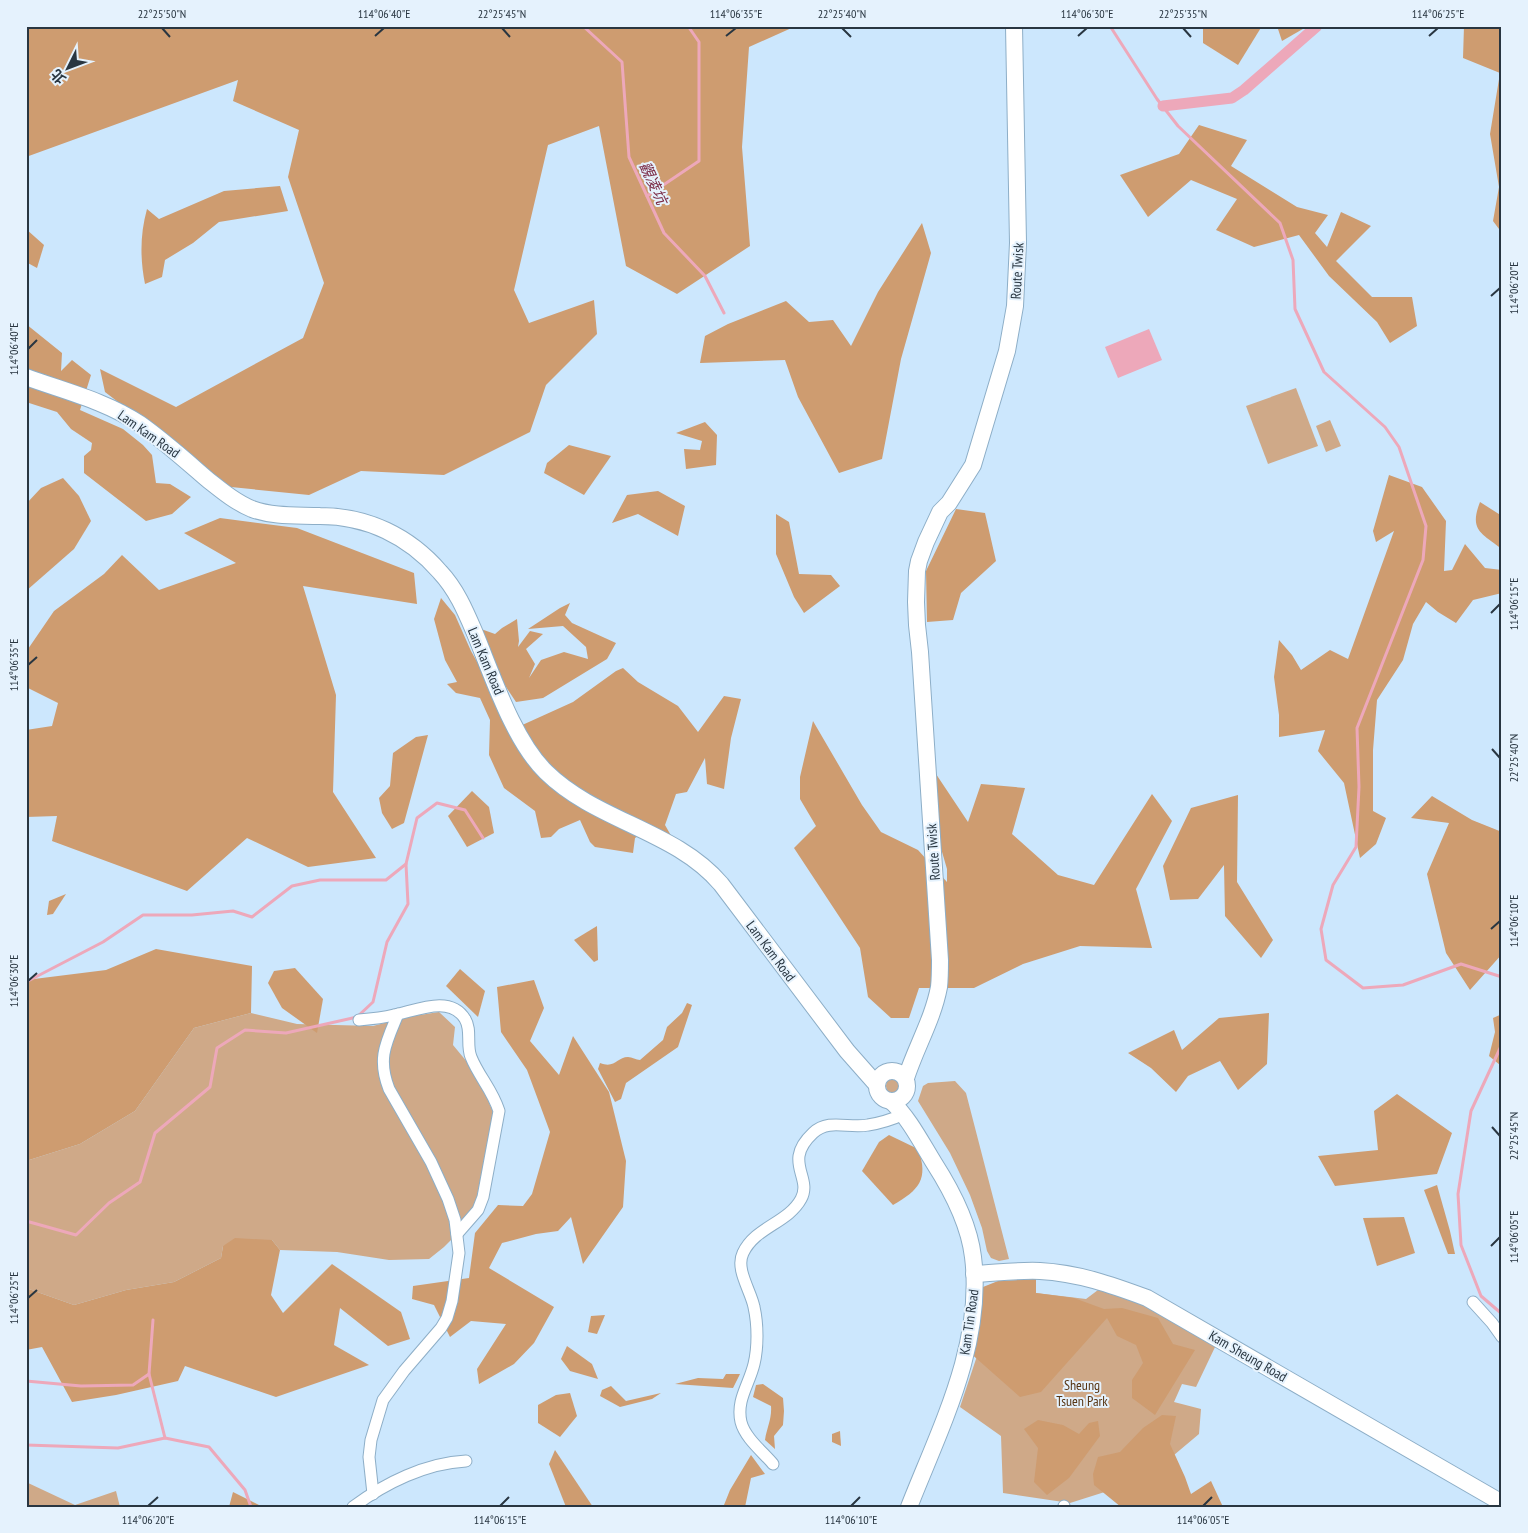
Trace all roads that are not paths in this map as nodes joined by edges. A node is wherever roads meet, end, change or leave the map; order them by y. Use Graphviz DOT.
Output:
graph roads {
  1 [pos="1014,26"];
  2 [pos="26,377"];
  3 [pos="398,1014"];
  4 [pos="359,1020"];
  5 [pos="902,1074"];
  6 [pos="878,1081"];
  7 [pos="899,1104"];
  8 [pos="457,1234"];
  9 [pos="974,1274"];
  10 [pos="1474,1302"];
  11 [pos="1502,1337"];
  12 [pos="466,1461"];
  13 [pos="773,1464"];
  14 [pos="373,1494"];
  15 [pos="1502,1503"];
  16 [pos="353,1507"];
  17 [pos="909,1507"];
  1 -- 5 [label="main road, Route Twisk"];
  2 -- 6 [label="main road, Lam Kam Road"];
  3 -- 4 [label="street"];
  3 -- 8 [label="street"];
  3 -- 8 [label="street"];
  5 -- 6 [label="main road"];
  5 -- 7 [label="main road"];
  6 -- 7 [label="main road"];
  7 -- 9 [label="main road, Kam Tin Road"];
  7 -- 13 [label="street"];
  8 -- 14 [label="street"];
  9 -- 15 [label="main road, Kam Sheung Road"];
  9 -- 17 [label="main road, Kam Tin Road"];
  10 -- 11 [label="street"];
  12 -- 14 [label="street"];
  14 -- 16 [label="street"];
}
